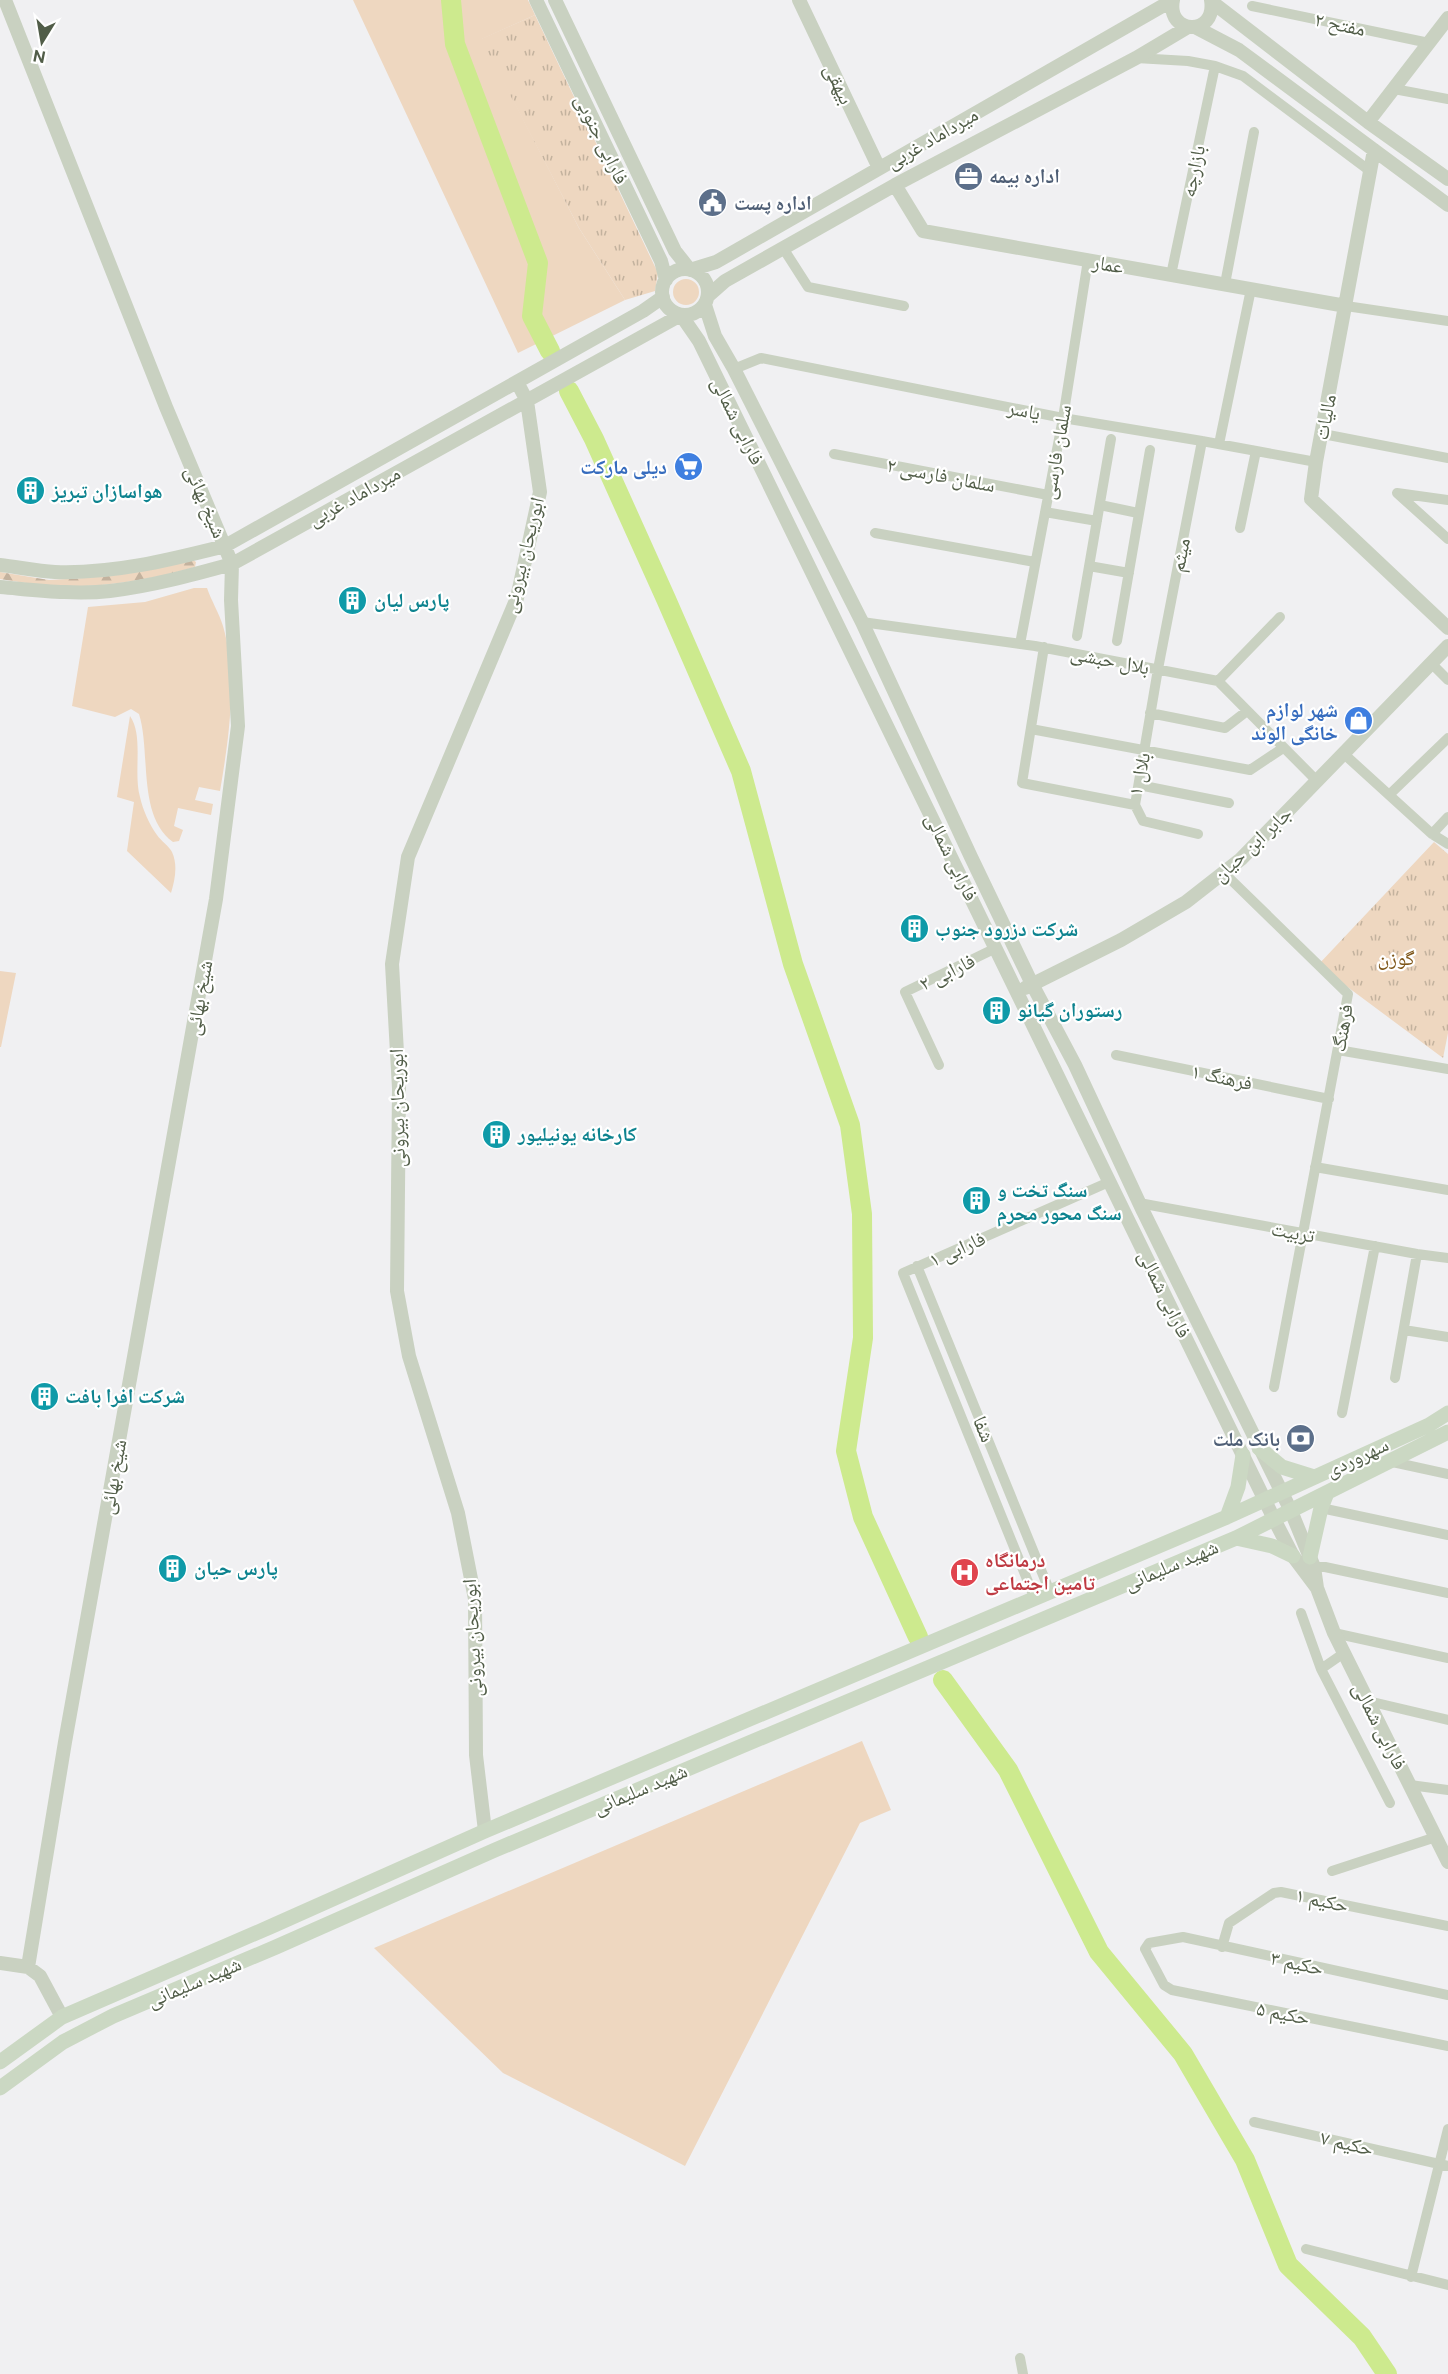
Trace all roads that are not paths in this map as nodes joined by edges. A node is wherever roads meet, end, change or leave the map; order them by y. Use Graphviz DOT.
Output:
graph roads {
  1 [pos="5,0"];
  2 [pos="536,0"];
  3 [pos="555,0"];
  4 [pos="799,0"];
  5 [pos="1173,0"];
  6 [pos="1212,1"];
  7 [pos="1252,6"];
  8 [pos="1448,18"];
  9 [pos="1191,27"];
  10 [pos="1429,43"];
  11 [pos="1136,58"];
  12 [pos="1215,66"];
  13 [pos="1394,89"];
  14 [pos="1448,99"];
  15 [pos="1368,122"];
  16 [pos="1254,132"];
  17 [pos="1374,150"];
  18 [pos="879,168"];
  19 [pos="1370,171"];
  20 [pos="1448,179"];
  21 [pos="895,185"];
  22 [pos="1448,205"];
  23 [pos="783,248"];
  24 [pos="1088,260"];
  25 [pos="690,270"];
  26 [pos="1172,275"];
  27 [pos="666,280"];
  28 [pos="1225,284"];
  29 [pos="1251,289"];
  30 [pos="663,297"];
  31 [pos="706,301"];
  32 [pos="904,306"];
  33 [pos="1346,306"];
  34 [pos="681,315"];
  35 [pos="1448,321"];
  36 [pos="734,369"];
  37 [pos="517,382"];
  38 [pos="526,401"];
  39 [pos="1063,418"];
  40 [pos="1323,434"];
  41 [pos="1111,439"];
  42 [pos="1202,441"];
  43 [pos="1219,444"];
  44 [pos="1150,450"];
  45 [pos="1256,451"];
  46 [pos="834,454"];
  47 [pos="1448,458"];
  48 [pos="1316,462"];
  49 [pos="1048,495"];
  50 [pos="1448,500"];
  51 [pos="1100,505"];
  52 [pos="1045,512"];
  53 [pos="1138,513"];
  54 [pos="1097,521"];
  55 [pos="1240,528"];
  56 [pos="875,533"];
  57 [pos="1448,540"];
  58 [pos="225,546"];
  59 [pos="1035,562"];
  60 [pos="232,564"];
  61 [pos="0,565"];
  62 [pos="1089,566"];
  63 [pos="1129,573"];
  64 [pos="0,587"];
  65 [pos="1280,617"];
  66 [pos="862,622"];
  67 [pos="1448,628"];
  68 [pos="1077,636"];
  69 [pos="1117,641"];
  70 [pos="1020,644"];
  71 [pos="1448,646"];
  72 [pos="1044,647"];
  73 [pos="1431,663"];
  74 [pos="1158,669"];
  75 [pos="1448,680"];
  76 [pos="1218,681"];
  77 [pos="1247,711"];
  78 [pos="1150,714"];
  79 [pos="1031,729"];
  80 [pos="1448,738"];
  81 [pos="1283,747"];
  82 [pos="1145,749"];
  83 [pos="1344,754"];
  84 [pos="1317,781"];
  85 [pos="1139,785"];
  86 [pos="1389,795"];
  87 [pos="1229,803"];
  88 [pos="1135,805"];
  89 [pos="1448,817"];
  90 [pos="1198,834"];
  91 [pos="1432,834"];
  92 [pos="1448,844"];
  93 [pos="1224,873"];
  94 [pos="996,948"];
  95 [pos="1032,984"];
  96 [pos="1017,992"];
  97 [pos="1338,1050"];
  98 [pos="1116,1055"];
  99 [pos="939,1065"];
  100 [pos="1448,1069"];
  101 [pos="1329,1099"];
  102 [pos="1315,1167"];
  103 [pos="1109,1182"];
  104 [pos="1448,1190"];
  105 [pos="1139,1203"];
  106 [pos="1302,1233"];
  107 [pos="1375,1246"];
  108 [pos="1417,1254"];
  109 [pos="1448,1258"];
  110 [pos="918,1266"];
  111 [pos="903,1273"];
  112 [pos="1404,1330"];
  113 [pos="1448,1337"];
  114 [pos="1395,1378"];
  115 [pos="1274,1387"];
  116 [pos="1342,1413"];
  117 [pos="1448,1413"];
  118 [pos="1448,1432"];
  119 [pos="1256,1442"];
  120 [pos="1240,1449"];
  121 [pos="1388,1461"];
  122 [pos="1001,1471"];
  123 [pos="1448,1474"];
  124 [pos="986,1477"];
  125 [pos="1314,1477"];
  126 [pos="1281,1492"];
  127 [pos="1327,1493"];
  128 [pos="1265,1500"];
  129 [pos="1321,1508"];
  130 [pos="1291,1511"];
  131 [pos="1227,1517"];
  132 [pos="1274,1519"];
  133 [pos="1448,1535"];
  134 [pos="1236,1538"];
  135 [pos="1293,1556"];
  136 [pos="1312,1562"];
  137 [pos="1041,1570"];
  138 [pos="1026,1576"];
  139 [pos="1317,1588"];
  140 [pos="1050,1592"];
  141 [pos="1448,1593"];
  142 [pos="1035,1599"];
  143 [pos="1301,1613"];
  144 [pos="1334,1633"];
  145 [pos="1344,1653"];
  146 [pos="1448,1658"];
  147 [pos="1321,1669"];
  148 [pos="1368,1701"];
  149 [pos="1448,1719"];
  150 [pos="1410,1785"];
  151 [pos="1448,1790"];
  152 [pos="1390,1803"];
  153 [pos="485,1831"];
  154 [pos="1436,1837"];
  155 [pos="1448,1862"];
  156 [pos="1332,1871"];
  157 [pos="1448,1926"];
  158 [pos="1146,1945"];
  159 [pos="1222,1947"];
  160 [pos="0,1963"];
  161 [pos="28,1968"];
  162 [pos="1448,1995"];
  163 [pos="62,2017"];
  164 [pos="1448,2046"];
  165 [pos="0,2062"];
  166 [pos="0,2088"];
  167 [pos="1254,2122"];
  168 [pos="1448,2129"];
  169 [pos="1444,2165"];
  170 [pos="1306,2249"];
  171 [pos="1411,2277"];
  172 [pos="1448,2285"];
  173 [pos="1020,2358"];
  174 [pos="1023,2374"];
  1 -- 58 [label="street, شیخ بهائی"];
  2 -- 27 [label="street, فارابی جنوبی"];
  3 -- 25 [label="street, فارابی جنوبی"];
  4 -- 18 [label="street, بیهقی"];
  5 -- 9 [label="street"];
  5 -- 18 [label="street, میرداماد غربی"];
  6 -- 9 [label="street"];
  6 -- 15 [label="street"];
  7 -- 10 [label="street, مفتح ۲"];
  8 -- 10 [label="street"];
  9 -- 11 [label="street, میرداماد غربی"];
  9 -- 17 [label="street"];
  10 -- 13 [label="street"];
  11 -- 12 [label="street"];
  11 -- 21 [label="street, میرداماد غربی"];
  12 -- 19 [label="street"];
  12 -- 26 [label="street, بازارچه"];
  13 -- 14 [label="street"];
  13 -- 15 [label="street"];
  15 -- 20 [label="street"];
  16 -- 28 [label="street"];
  17 -- 19 [label="street, مالیات"];
  17 -- 22 [label="street"];
  18 -- 25 [label="street, میرداماد غربی"];
  19 -- 33 [label="street, مالیات"];
  21 -- 23 [label="street, میرداماد غربی"];
  21 -- 24 [label="street, عمار"];
  23 -- 31 [label="street, میرداماد غربی"];
  23 -- 32 [label="street"];
  24 -- 26 [label="street, عمار"];
  24 -- 39 [label="street, سلمان فارسی"];
  25 -- 27 [label="street"];
  25 -- 31 [label="street"];
  26 -- 28 [label="street, عمار"];
  27 -- 30 [label="street"];
  28 -- 29 [label="street, عمار"];
  29 -- 33 [label="street, عمار"];
  29 -- 43 [label="street"];
  30 -- 34 [label="street"];
  30 -- 37 [label="street, میرداماد غربی"];
  31 -- 34 [label="street"];
  31 -- 36 [label="street, فارابی شمالی"];
  33 -- 35 [label="street"];
  33 -- 40 [label="street, مالیات"];
  34 -- 38 [label="street, میرداماد غربی"];
  34 -- 94 [label="street, فارابی شمالی"];
  36 -- 39 [label="street, یاسر"];
  36 -- 66 [label="street, فارابی شمالی"];
  37 -- 38 [label="street, ابوریحان بیرونی"];
  37 -- 58 [label="street, میرداماد غربی"];
  38 -- 60 [label="street, میرداماد غربی"];
  38 -- 153 [label="street, ابوریحان بیرونی"];
  39 -- 42 [label="street, یاسر"];
  39 -- 49 [label="street, سلمان فارسی"];
  40 -- 47 [label="street"];
  40 -- 48 [label="street, مالیات"];
  41 -- 51 [label="street"];
  42 -- 43 [label="street, یاسر"];
  42 -- 74 [label="street, میثم"];
  43 -- 45 [label="street, یاسر"];
  44 -- 53 [label="street"];
  45 -- 48 [label="street, یاسر"];
  45 -- 55 [label="street"];
  46 -- 49 [label="street, سلمان فارسی ۲"];
  48 -- 67 [label="street, مالیات"];
  49 -- 52 [label="street, سلمان فارسی"];
  50 -- 57 [label="street"];
  51 -- 53 [label="street"];
  51 -- 54 [label="street"];
  52 -- 54 [label="street"];
  52 -- 59 [label="street, سلمان فارسی"];
  53 -- 63 [label="street"];
  54 -- 62 [label="street"];
  56 -- 59 [label="street"];
  58 -- 60 [label="street, شیخ بهائی"];
  58 -- 61 [label="street, میرداماد غربی"];
  59 -- 70 [label="street, سلمان فارسی"];
  60 -- 64 [label="street, میرداماد غربی"];
  60 -- 161 [label="street, شیخ بهائی"];
  62 -- 63 [label="street"];
  62 -- 68 [label="street"];
  63 -- 69 [label="street"];
  65 -- 76 [label="street"];
  66 -- 70 [label="street, بلال حبشی"];
  66 -- 95 [label="street, فارابی شمالی"];
  70 -- 72 [label="street, بلال حبشی"];
  71 -- 73 [label="street, جابر ابن حیان"];
  72 -- 74 [label="street, بلال حبشی"];
  72 -- 79 [label="street"];
  73 -- 75 [label="street"];
  73 -- 83 [label="street, جابر ابن حیان"];
  74 -- 76 [label="street, بلال حبشی"];
  74 -- 78 [label="street, بلال ۱"];
  76 -- 77 [label="street"];
  77 -- 78 [label="street"];
  77 -- 81 [label="street"];
  78 -- 82 [label="street, بلال ۱"];
  79 -- 82 [label="street"];
  79 -- 88 [label="street, بلال ۱"];
  80 -- 86 [label="street"];
  81 -- 82 [label="street"];
  81 -- 84 [label="street"];
  82 -- 85 [label="street, بلال ۱"];
  83 -- 84 [label="street, جابر ابن حیان"];
  83 -- 86 [label="street"];
  84 -- 93 [label="street, جابر ابن حیان"];
  85 -- 87 [label="street"];
  85 -- 88 [label="street, بلال ۱"];
  86 -- 91 [label="street"];
  88 -- 90 [label="street"];
  89 -- 91 [label="street"];
  91 -- 92 [label="street"];
  93 -- 95 [label="street, جابر ابن حیان"];
  93 -- 97 [label="street, فرهنگ"];
  94 -- 96 [label="street, فارابی شمالی"];
  94 -- 99 [label="street, فارابی ۲"];
  95 -- 96 [label="street, جابر ابن حیان"];
  95 -- 105 [label="street, فارابی شمالی"];
  96 -- 103 [label="street, فارابی شمالی"];
  97 -- 100 [label="street"];
  97 -- 101 [label="street, فرهنگ"];
  98 -- 101 [label="street, فرهنگ ۱"];
  101 -- 102 [label="street, فرهنگ"];
  102 -- 104 [label="street"];
  102 -- 106 [label="street, فرهنگ"];
  103 -- 110 [label="street, فارابی ۱"];
  103 -- 120 [label="street, فارابی شمالی"];
  105 -- 106 [label="street, تربیت"];
  105 -- 119 [label="street, فارابی شمالی"];
  106 -- 107 [label="street, تربیت"];
  106 -- 115 [label="street, فرهنگ"];
  107 -- 108 [label="street, تربیت"];
  107 -- 116 [label="street"];
  108 -- 109 [label="street, تربیت"];
  108 -- 112 [label="street"];
  110 -- 111 [label="street, فارابی ۱"];
  110 -- 122 [label="street, شفا"];
  111 -- 124 [label="street, شفا"];
  112 -- 113 [label="street"];
  112 -- 114 [label="street"];
  117 -- 125 [label="main road, سهروردی"];
  118 -- 121 [label="main road, سهروردی"];
  119 -- 120 [label="street"];
  119 -- 125 [label="main road"];
  119 -- 126 [label="street, فارابی شمالی"];
  120 -- 128 [label="street, فارابی شمالی"];
  120 -- 131 [label="main road"];
  121 -- 123 [label="street"];
  121 -- 127 [label="main road, سهروردی"];
  122 -- 124 [label="street"];
  122 -- 137 [label="street, شفا"];
  124 -- 138 [label="street, شفا"];
  125 -- 126 [label="main road, سهروردی"];
  126 -- 128 [label="main road, سهروردی"];
  126 -- 130 [label="street, فارابی شمالی"];
  127 -- 129 [label="main road"];
  127 -- 130 [label="main road, سهروردی"];
  128 -- 131 [label="main road, شهید سلیمانی"];
  128 -- 132 [label="street, فارابی شمالی"];
  129 -- 133 [label="street"];
  129 -- 136 [label="main road"];
  130 -- 132 [label="main road, شهید سلیمانی"];
  130 -- 136 [label="street, فارابی شمالی"];
  131 -- 140 [label="main road, شهید سلیمانی"];
  132 -- 134 [label="main road, شهید سلیمانی"];
  132 -- 135 [label="street, فارابی شمالی"];
  134 -- 135 [label="main road"];
  134 -- 166 [label="main road, شهید سلیمانی"];
  135 -- 139 [label="street, فارابی شمالی"];
  136 -- 139 [label="street, فارابی شمالی"];
  136 -- 141 [label="street"];
  137 -- 138 [label="street"];
  137 -- 140 [label="street, شفا"];
  138 -- 142 [label="street, شفا"];
  139 -- 144 [label="street, فارابی شمالی"];
  140 -- 142 [label="main road, شهید سلیمانی"];
  142 -- 153 [label="main road, شهید سلیمانی"];
  143 -- 147 [label="street"];
  144 -- 145 [label="street, فارابی شمالی"];
  144 -- 146 [label="street"];
  145 -- 147 [label="street"];
  145 -- 148 [label="street, فارابی شمالی"];
  147 -- 152 [label="street"];
  148 -- 149 [label="street"];
  148 -- 150 [label="street, فارابی شمالی"];
  150 -- 151 [label="street"];
  150 -- 154 [label="street, فارابی شمالی"];
  153 -- 163 [label="main road, شهید سلیمانی"];
  154 -- 155 [label="street, فارابی شمالی"];
  154 -- 156 [label="street"];
  157 -- 159 [label="street, حکیم ۱"];
  158 -- 159 [label="street, حکیم ۳"];
  158 -- 164 [label="street, حکیم ۵"];
  159 -- 162 [label="street, حکیم ۳"];
  160 -- 161 [label="street"];
  161 -- 163 [label="street"];
  163 -- 165 [label="main road, شهید سلیمانی"];
  167 -- 169 [label="street, حکیم ۷"];
  168 -- 169 [label="street"];
  169 -- 171 [label="street"];
  170 -- 171 [label="street"];
  171 -- 172 [label="street"];
  173 -- 174 [label="street"];
}
